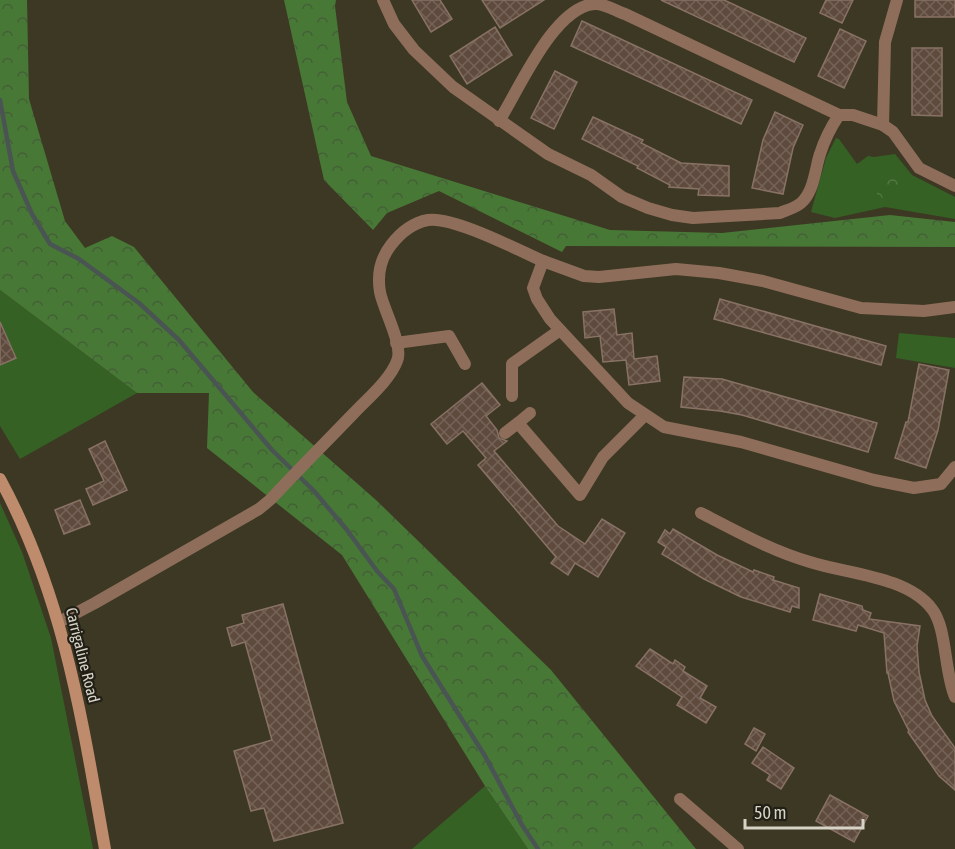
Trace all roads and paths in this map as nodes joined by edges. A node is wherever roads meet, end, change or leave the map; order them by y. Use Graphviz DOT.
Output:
graph roads {
  1 [pos="383,0"];
  2 [pos="897,0"];
  3 [pos="584,4"];
  4 [pos="839,116"];
  5 [pos="499,121"];
  6 [pos="883,125"];
  7 [pos="955,186"];
  8 [pos="543,261"];
  9 [pos="955,307"];
  10 [pos="560,330"];
  11 [pos="396,343"];
  12 [pos="465,364"];
  13 [pos="512,396"];
  14 [pos="530,412"];
  15 [pos="645,415"];
  16 [pos="518,423"];
  17 [pos="505,433"];
  18 [pos="955,466"];
  19 [pos="0,478"];
  20 [pos="701,513"];
  21 [pos="58,622"];
  22 [pos="955,697"];
  23 [pos="681,799"];
  24 [pos="105,849"];
  25 [pos="738,849"];
  1 -- 5 [label="street"];
  2 -- 6 [label="street"];
  3 -- 4 [label="street"];
  3 -- 5 [label="street"];
  4 -- 5 [label="street"];
  4 -- 6 [label="street"];
  6 -- 7 [label="street"];
  8 -- 9 [label="street"];
  8 -- 10 [label="street"];
  8 -- 11 [label="street"];
  10 -- 13 [label="street"];
  10 -- 15 [label="street"];
  11 -- 12 [label="street"];
  11 -- 21 [label="street"];
  14 -- 16 [label="street"];
  15 -- 16 [label="street"];
  15 -- 18 [label="street"];
  16 -- 17 [label="street"];
  19 -- 21 [label="main road, Carrigaline Road"];
  20 -- 22 [label="street"];
  21 -- 24 [label="main road, Carrigaline Road"];
  23 -- 25 [label="street"];
}
